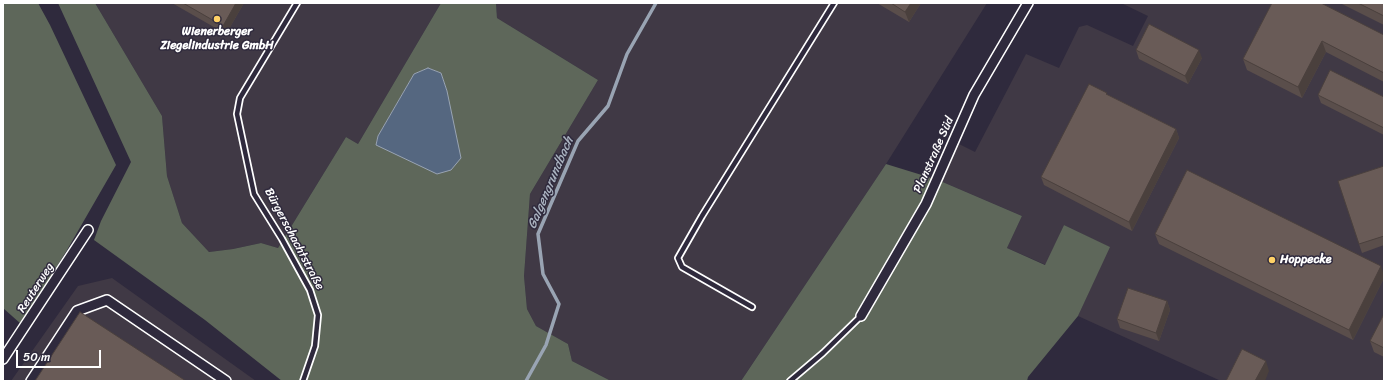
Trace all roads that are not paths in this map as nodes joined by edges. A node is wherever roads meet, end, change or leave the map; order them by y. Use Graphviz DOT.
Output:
graph roads {
  1 [pos="297,3"];
  2 [pos="834,3"];
  3 [pos="1028,3"];
  4 [pos="88,230"];
  5 [pos="752,307"];
  6 [pos="861,316"];
  7 [pos="3,359"];
  8 [pos="31,381"];
  9 [pos="226,381"];
  10 [pos="303,381"];
  11 [pos="790,381"];
  1 -- 10 [label="lane, Bürgerschachtstraße"];
  2 -- 5 [label="lane"];
  3 -- 6 [label="street, Planstraße Süd"];
  4 -- 7 [label="street, Reuterweg"];
  6 -- 11 [label="lane"];
  8 -- 9 [label="street"];
}
